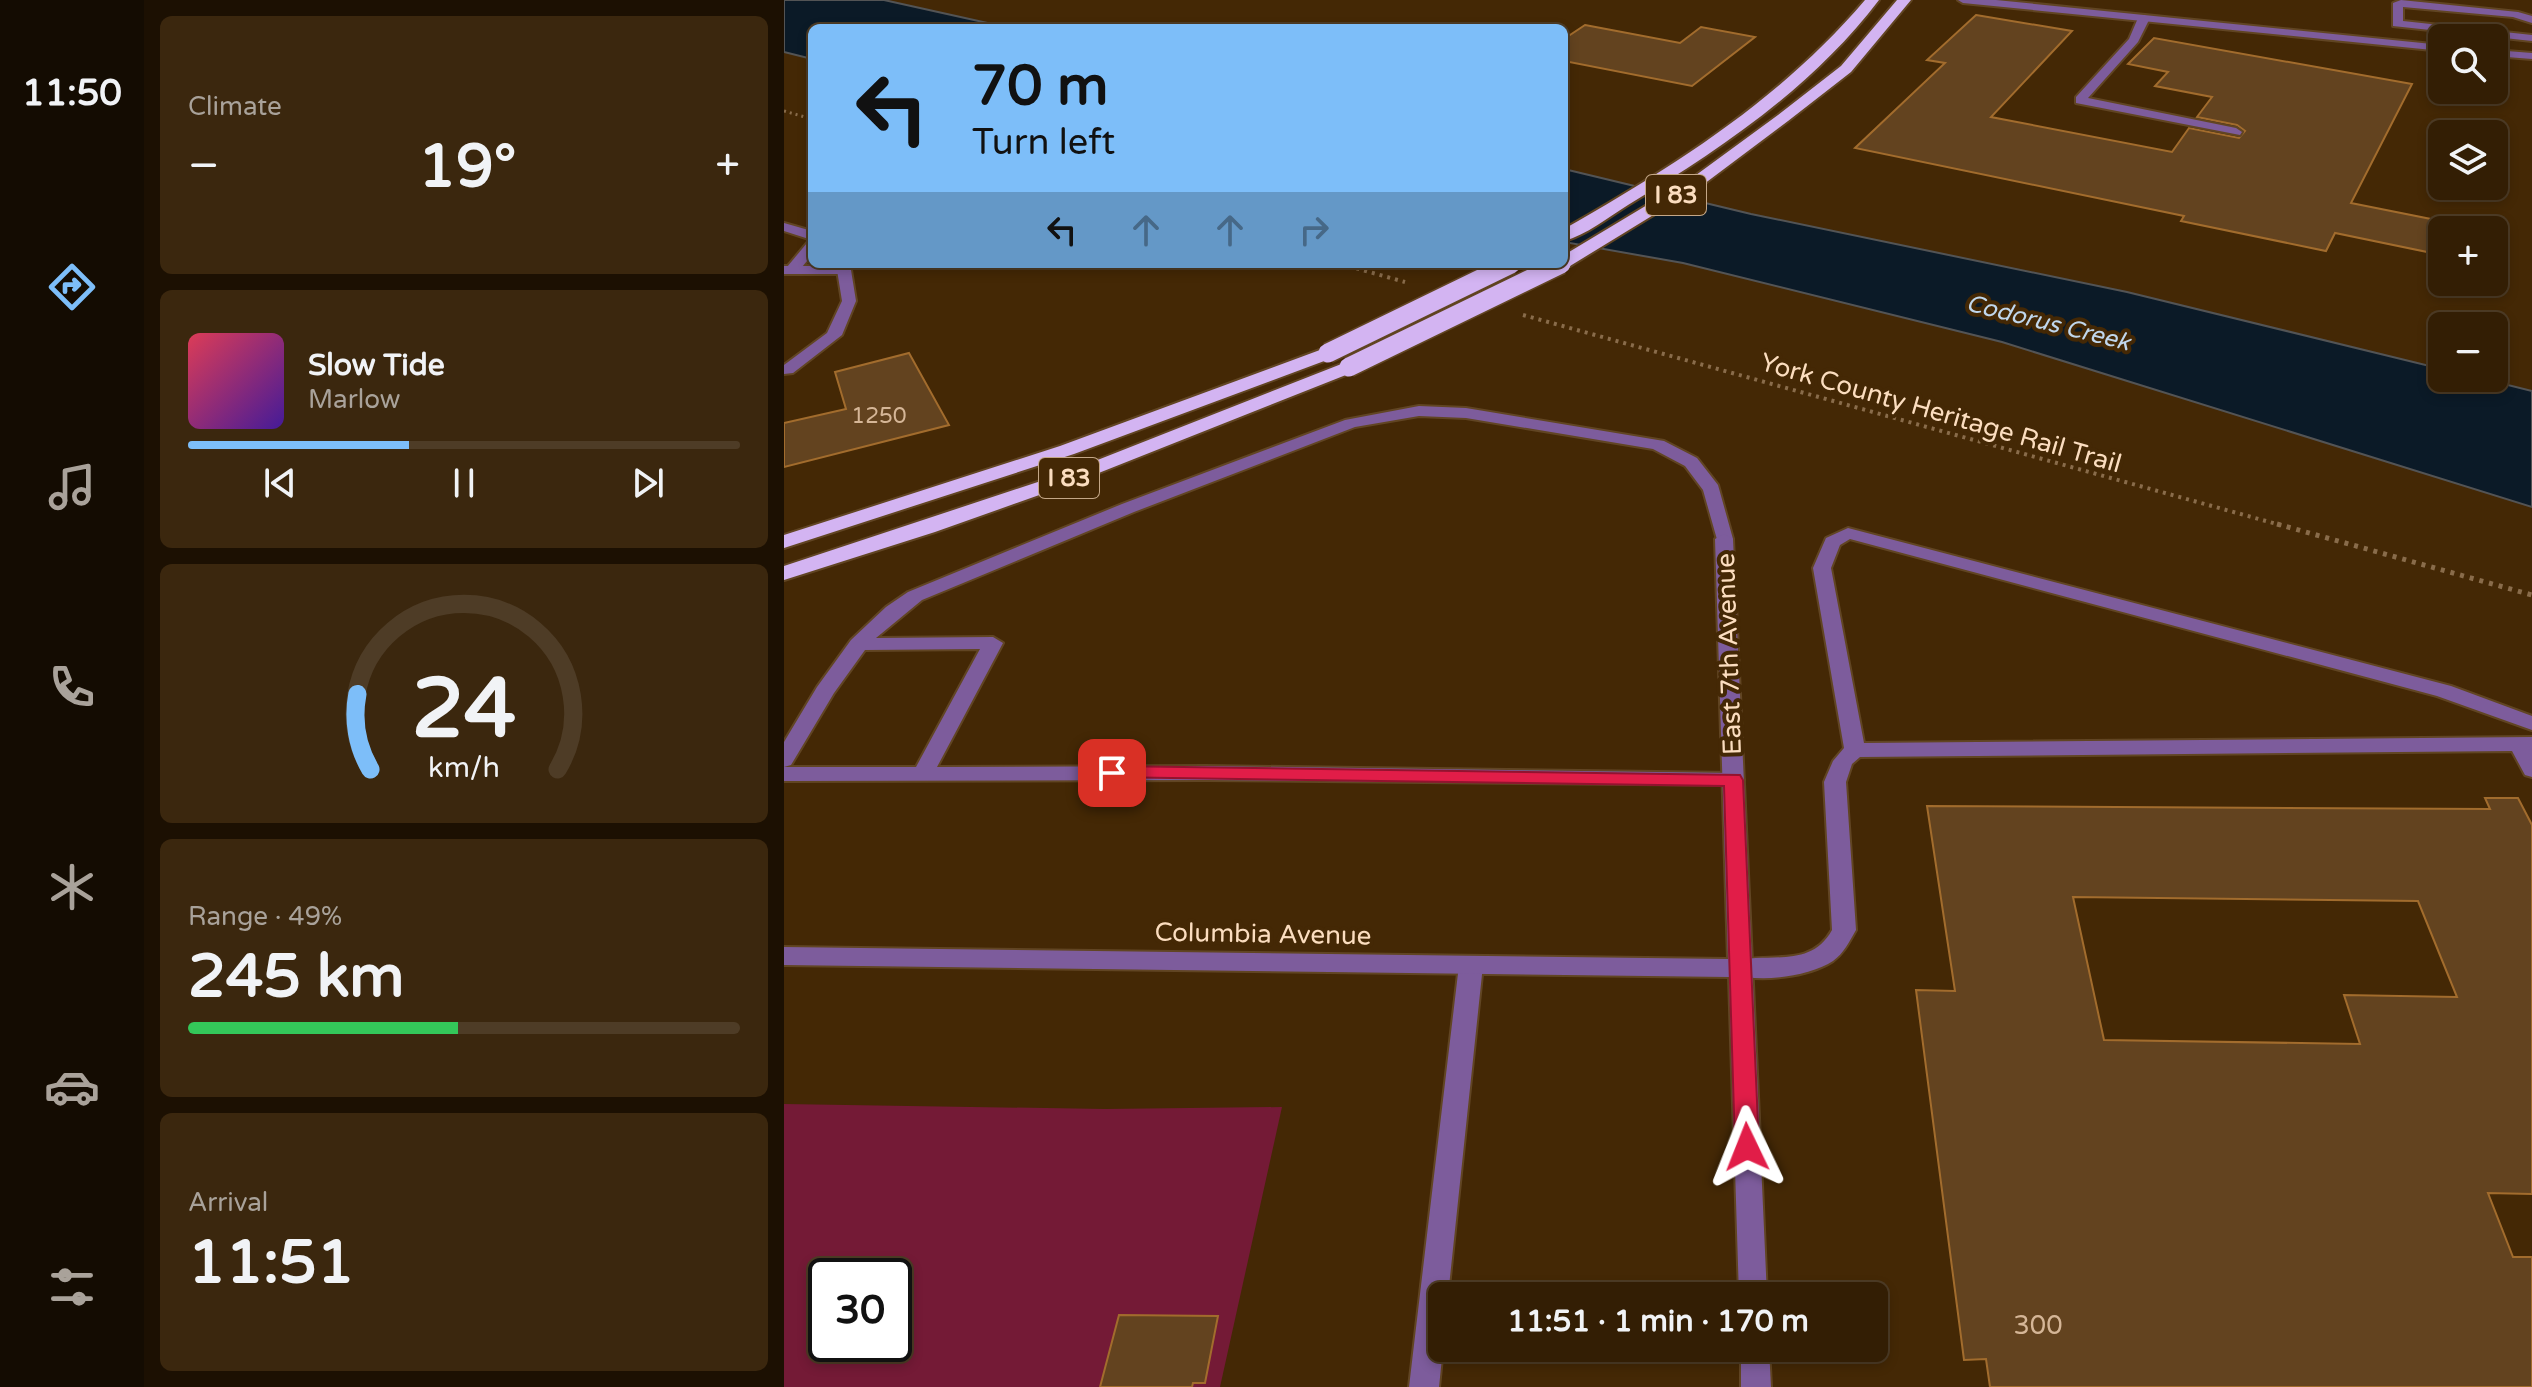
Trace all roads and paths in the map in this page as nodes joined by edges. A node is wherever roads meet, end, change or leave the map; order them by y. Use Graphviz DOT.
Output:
graph roads {
  1 [pos="1872,0"];
  2 [pos="1904,0"];
  3 [pos="1963,0"];
  4 [pos="2144,18"];
  5 [pos="2532,20"];
  6 [pos="2532,38"];
  7 [pos="2428,47"];
  8 [pos="2508,54"];
  9 [pos="2532,56"];
  10 [pos="784,111"];
  11 [pos="808,118"];
  12 [pos="2236,132"];
  13 [pos="784,227"];
  14 [pos="808,234"];
  15 [pos="1568,234"];
  16 [pos="808,250"];
  17 [pos="1568,259"];
  18 [pos="1355,268"];
  19 [pos="1503,268"];
  20 [pos="1552,268"];
  21 [pos="788,270"];
  22 [pos="1413,284"];
  23 [pos="1520,314"];
  24 [pos="787,370"];
  25 [pos="784,542"];
  26 [pos="784,573"];
  27 [pos="2532,595"];
  28 [pos="858,644"];
  29 [pos="2532,723"];
  30 [pos="2526,744"];
  31 [pos="1855,750"];
  32 [pos="784,760"];
  33 [pos="2532,770"];
  34 [pos="923,773"];
  35 [pos="784,774"];
  36 [pos="1733,780"];
  37 [pos="784,956"];
  38 [pos="1471,965"];
  39 [pos="1740,968"];
  40 [pos="1752,1282"];
  41 [pos="1755,1362"];
  42 [pos="1424,1387"];
  43 [pos="1756,1387"];
  1 -- 15 [label="highway, I 83"];
  2 -- 17 [label="highway, I 83"];
  3 -- 4 [label="street"];
  4 -- 7 [label="street"];
  4 -- 12 [label="street"];
  5 -- 6 [label="street"];
  8 -- 9 [label="street"];
  10 -- 11 [label="path"];
  13 -- 14 [label="street"];
  16 -- 21 [label="street"];
  18 -- 22 [label="path"];
  19 -- 25 [label="highway, I 83, bridge"];
  20 -- 26 [label="highway, I 83, bridge"];
  21 -- 24 [label="street"];
  23 -- 27 [label="path, York County Heritage Rail Trail"];
  28 -- 32 [label="street, East 7th Avenue"];
  28 -- 34 [label="street"];
  28 -- 36 [label="street, East 7th Avenue"];
  29 -- 31 [label="street"];
  30 -- 31 [label="street"];
  30 -- 33 [label="street"];
  31 -- 39 [label="street, Columbia Avenue"];
  34 -- 35 [label="street"];
  34 -- 36 [label="street"];
  36 -- 39 [label="street, East 7th Avenue"];
  37 -- 38 [label="street, Columbia Avenue"];
  38 -- 39 [label="street, Columbia Avenue"];
  38 -- 42 [label="street"];
  39 -- 40 [label="street, East 7th Avenue"];
  41 -- 43 [label="street"];
}
